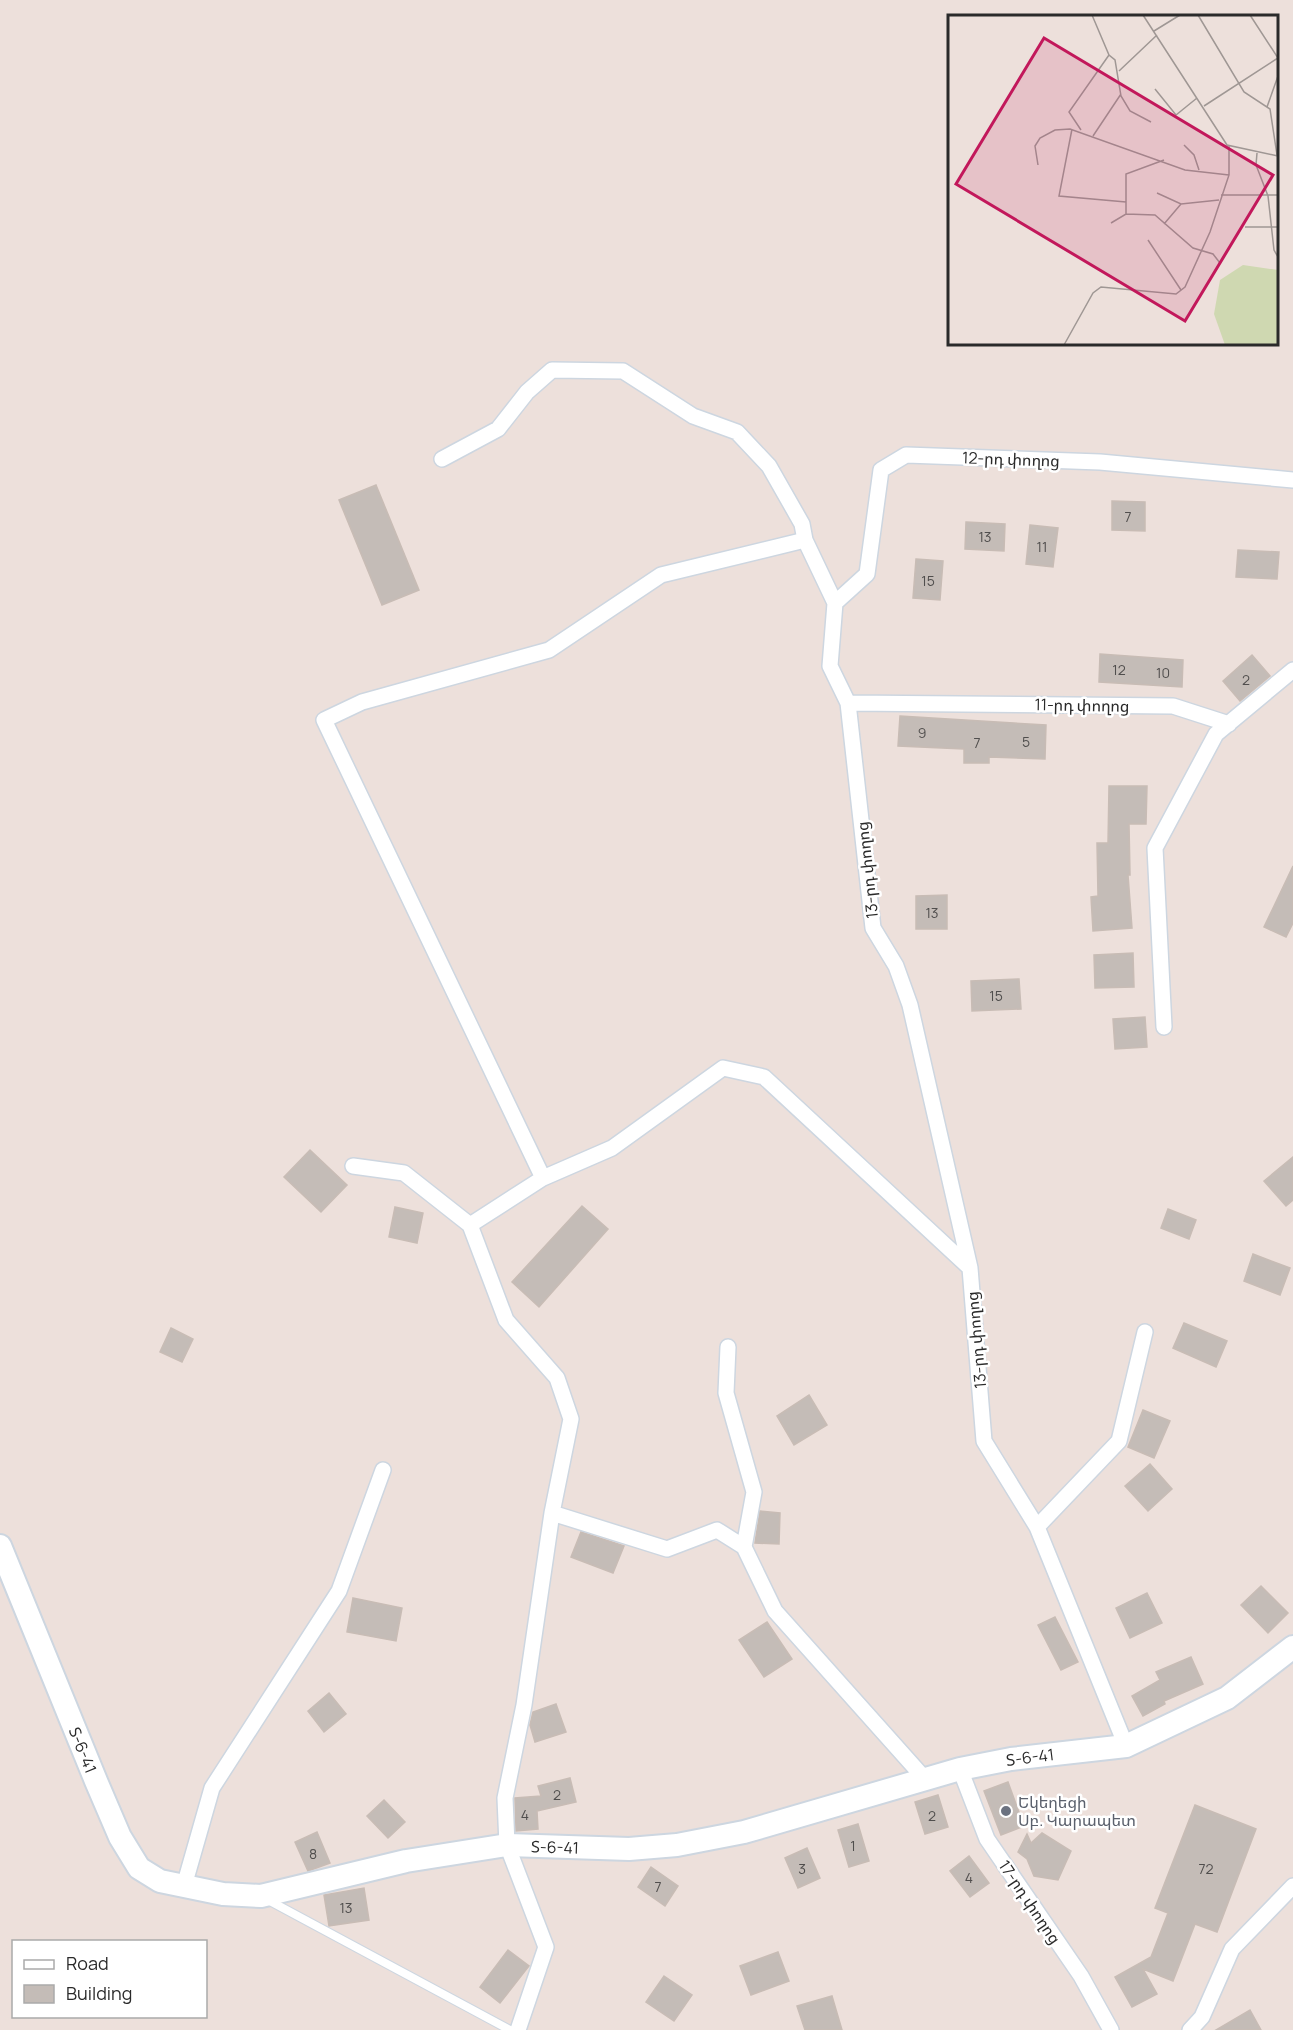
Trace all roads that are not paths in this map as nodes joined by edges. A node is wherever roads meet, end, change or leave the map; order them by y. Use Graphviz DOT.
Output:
graph roads {
  1 [pos="442,459"];
  2 [pos="1293,480"];
  3 [pos="806,540"];
  4 [pos="835,603"];
  5 [pos="1293,670"];
  6 [pos="848,703"];
  7 [pos="1229,724"];
  8 [pos="1164,1027"];
  9 [pos="353,1166"];
  10 [pos="543,1178"];
  11 [pos="470,1225"];
  12 [pos="970,1268"];
  13 [pos="1145,1332"];
  14 [pos="728,1347"];
  15 [pos="383,1470"];
  16 [pos="552,1514"];
  17 [pos="1037,1527"];
  18 [pos="0,1546"];
  19 [pos="744,1547"];
  20 [pos="1293,1647"];
  21 [pos="1126,1746"];
  22 [pos="960,1769"];
  23 [pos="925,1779"];
  24 [pos="507,1845"];
  25 [pos="184,1886"];
  26 [pos="1293,1886"];
  27 [pos="261,1896"];
  28 [pos="510,2030"];
  29 [pos="518,2030"];
  30 [pos="1111,2030"];
  31 [pos="1190,2030"];
  1 -- 3 [label="street, 13-րդ փողոց"];
  2 -- 4 [label="street, 12-րդ փողոց"];
  3 -- 4 [label="street, 13-րդ փողոց"];
  3 -- 10 [label="street"];
  4 -- 6 [label="street, 13-րդ փողոց"];
  5 -- 7 [label="street"];
  6 -- 7 [label="street, 11-րդ փողոց"];
  6 -- 12 [label="street, 13-րդ փողոց"];
  7 -- 8 [label="street"];
  9 -- 11 [label="street"];
  10 -- 11 [label="street"];
  10 -- 12 [label="street"];
  11 -- 16 [label="street"];
  12 -- 17 [label="street, 13-րդ փողոց"];
  13 -- 17 [label="street"];
  14 -- 19 [label="street"];
  15 -- 25 [label="street"];
  16 -- 19 [label="street"];
  16 -- 24 [label="street"];
  17 -- 21 [label="street, 13-րդ փողոց"];
  18 -- 25 [label="main road, Տ-6-41 / Տ-6-41"];
  19 -- 23 [label="street"];
  20 -- 21 [label="main road, Տ-6-41 / Տ-6-41"];
  21 -- 22 [label="main road, Տ-6-41 / Տ-6-41"];
  22 -- 23 [label="main road, Տ-6-41 / Տ-6-41"];
  22 -- 30 [label="street, 17-րդ փողոց"];
  23 -- 24 [label="main road, Տ-6-41 / Տ-6-41"];
  24 -- 27 [label="main road, Տ-6-41 / Տ-6-41"];
  24 -- 29 [label="street"];
  25 -- 27 [label="main road, Տ-6-41 / Տ-6-41"];
  26 -- 31 [label="street"];
  27 -- 28 [label="lane"];
}
